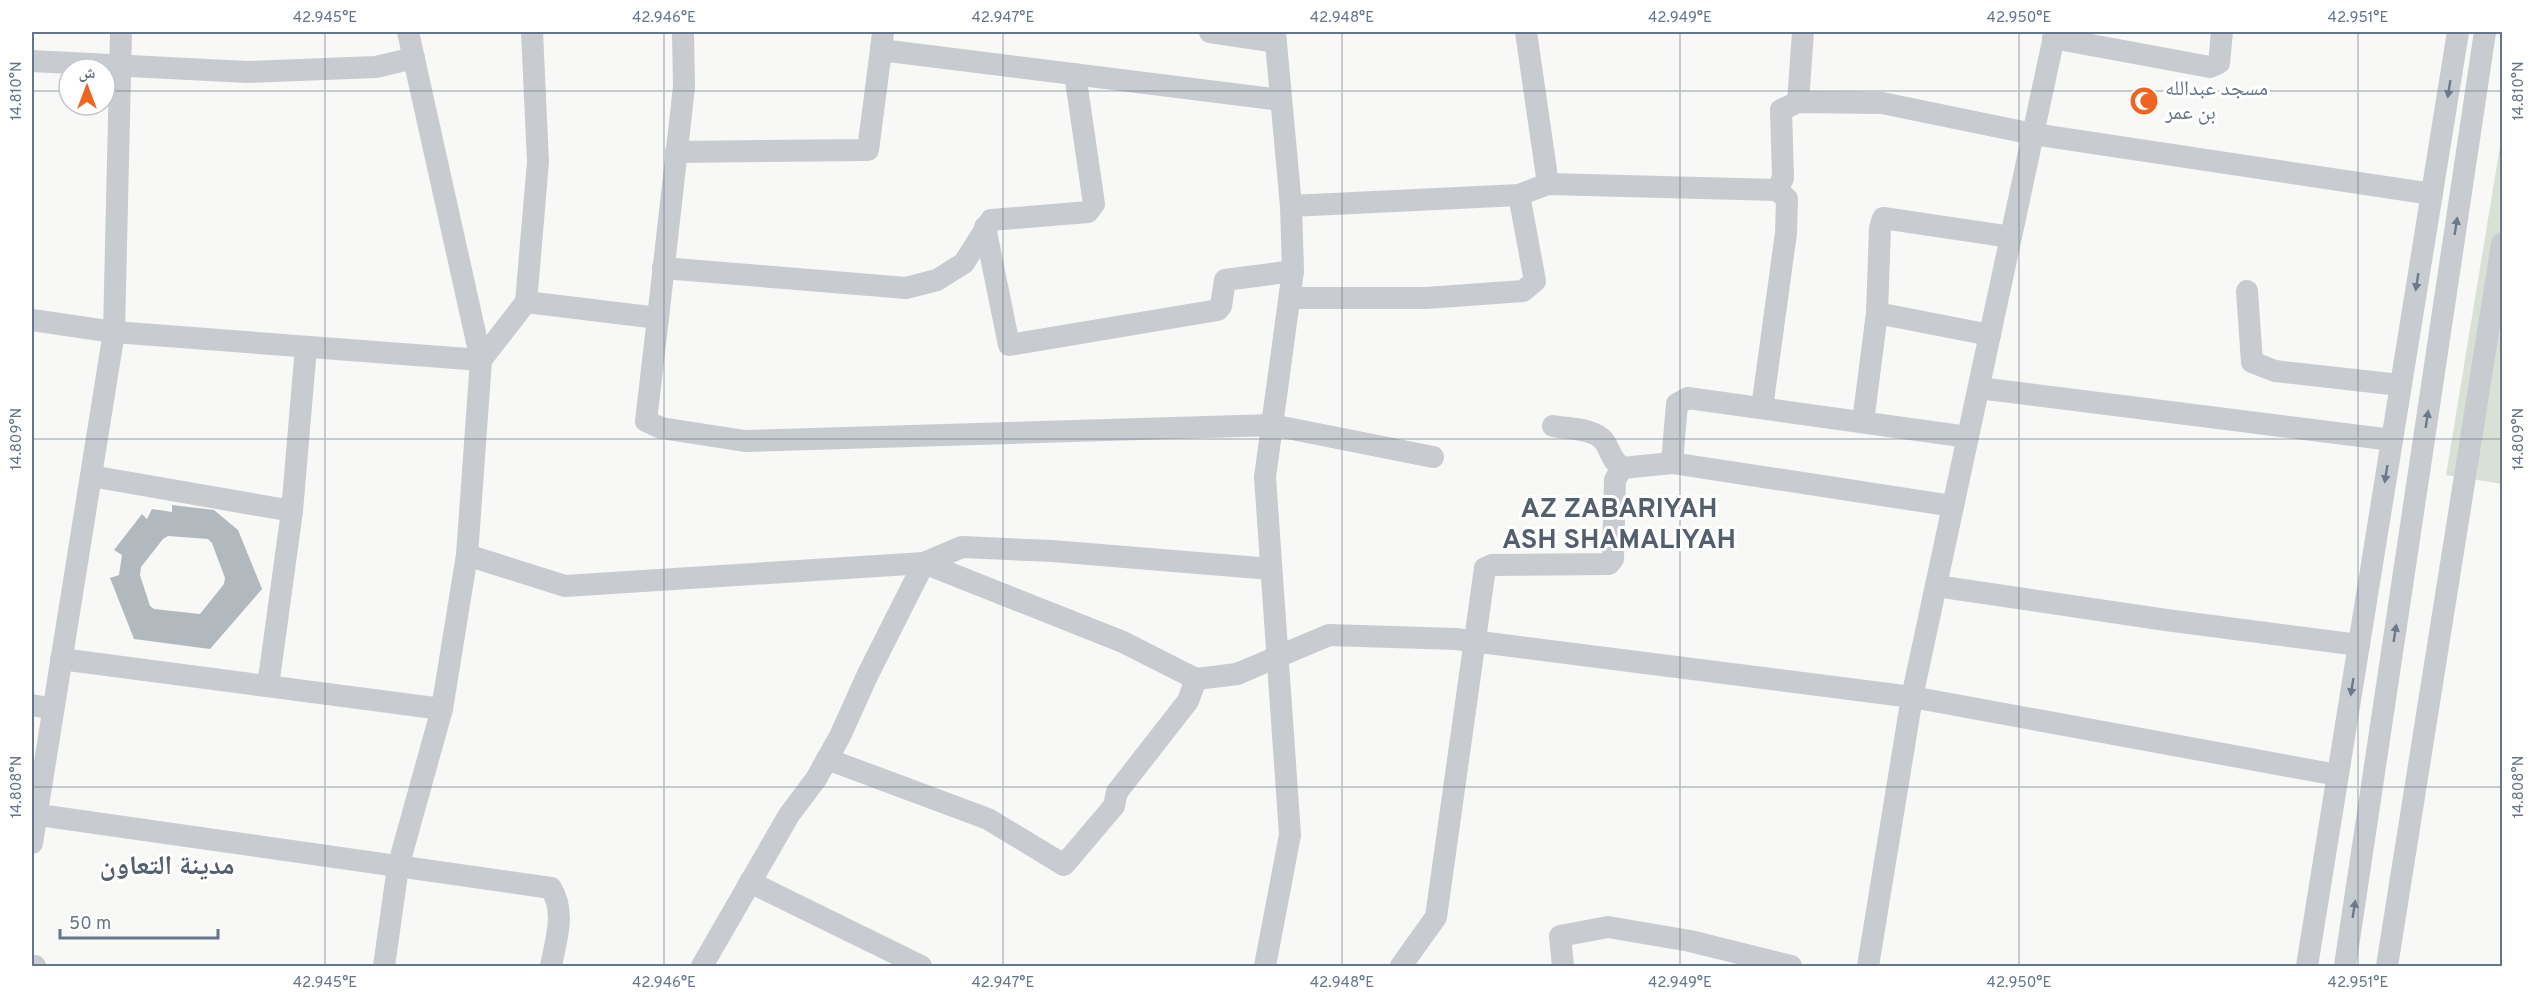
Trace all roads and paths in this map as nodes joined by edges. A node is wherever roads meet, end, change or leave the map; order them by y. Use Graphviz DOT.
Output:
graph roads {
  1 [pos="121,32"];
  2 [pos="408,32"];
  3 [pos="532,32"];
  4 [pos="683,32"];
  5 [pos="1210,32"];
  6 [pos="1526,32"];
  7 [pos="1803,32"];
  8 [pos="2222,32"];
  9 [pos="2458,32"];
  10 [pos="2485,32"];
  11 [pos="2054,35"];
  12 [pos="1276,37"];
  13 [pos="882,41"];
  14 [pos="414,58"];
  15 [pos="32,61"];
  16 [pos="120,65"];
  17 [pos="1075,74"];
  18 [pos="1281,100"];
  19 [pos="1798,102"];
  20 [pos="2033,134"];
  21 [pos="676,152"];
  22 [pos="1548,184"];
  23 [pos="1777,190"];
  24 [pos="2432,194"];
  25 [pos="1519,195"];
  26 [pos="1291,206"];
  27 [pos="985,227"];
  28 [pos="2011,237"];
  29 [pos="2502,244"];
  30 [pos="663,268"];
  31 [pos="1293,271"];
  32 [pos="2247,291"];
  33 [pos="1291,298"];
  34 [pos="526,302"];
  35 [pos="1877,313"];
  36 [pos="658,318"];
  37 [pos="32,320"];
  38 [pos="114,332"];
  39 [pos="1990,335"];
  40 [pos="306,347"];
  41 [pos="481,360"];
  42 [pos="2400,385"];
  43 [pos="1979,388"];
  44 [pos="1762,408"];
  45 [pos="1863,422"];
  46 [pos="1272,425"];
  47 [pos="1553,426"];
  48 [pos="1968,437"];
  49 [pos="2392,440"];
  50 [pos="1433,457"];
  51 [pos="1672,463"];
  52 [pos="1622,468"];
  53 [pos="91,476"];
  54 [pos="1953,506"];
  55 [pos="292,511"];
  56 [pos="467,555"];
  57 [pos="924,563"];
  58 [pos="1271,569"];
  59 [pos="1936,586"];
  60 [pos="1476,642"];
  61 [pos="2359,645"];
  62 [pos="1278,656"];
  63 [pos="61,658"];
  64 [pos="1196,679"];
  65 [pos="268,686"];
  66 [pos="1912,697"];
  67 [pos="42,707"];
  68 [pos="442,709"];
  69 [pos="827,759"];
  70 [pos="2337,775"];
  71 [pos="34,815"];
  72 [pos="32,843"];
  73 [pos="398,867"];
  74 [pos="750,882"];
  75 [pos="384,966"];
  76 [pos="551,966"];
  77 [pos="702,966"];
  78 [pos="921,966"];
  79 [pos="1265,966"];
  80 [pos="1401,966"];
  81 [pos="1563,966"];
  82 [pos="1791,966"];
  83 [pos="1868,966"];
  84 [pos="2307,966"];
  85 [pos="2345,966"];
  86 [pos="2386,966"];
  1 -- 16 [label="street"];
  2 -- 14 [label="street"];
  3 -- 34 [label="street"];
  4 -- 21 [label="street"];
  5 -- 12 [label="street"];
  6 -- 22 [label="street"];
  7 -- 19 [label="street"];
  8 -- 11 [label="street"];
  9 -- 24 [label="street, one-way"];
  85 -- 10 [label="street, one-way"];
  11 -- 20 [label="street"];
  12 -- 18 [label="street"];
  13 -- 17 [label="street"];
  13 -- 21 [label="street"];
  14 -- 16 [label="street"];
  14 -- 41 [label="street"];
  15 -- 16 [label="street"];
  16 -- 38 [label="street"];
  17 -- 18 [label="street"];
  17 -- 27 [label="street"];
  18 -- 26 [label="street"];
  19 -- 20 [label="street"];
  19 -- 23 [label="street"];
  20 -- 24 [label="street"];
  20 -- 28 [label="street"];
  21 -- 30 [label="street"];
  22 -- 23 [label="street"];
  22 -- 25 [label="street"];
  23 -- 44 [label="street"];
  24 -- 42 [label="street, one-way"];
  25 -- 26 [label="street"];
  25 -- 33 [label="street"];
  26 -- 31 [label="street"];
  27 -- 30 [label="street"];
  27 -- 31 [label="street"];
  28 -- 35 [label="street"];
  28 -- 39 [label="street"];
  29 -- 86 [label="street"];
  30 -- 36 [label="street"];
  31 -- 33 [label="street"];
  32 -- 42 [label="street"];
  33 -- 46 [label="street"];
  34 -- 36 [label="street"];
  34 -- 41 [label="street"];
  35 -- 39 [label="street"];
  35 -- 45 [label="street"];
  36 -- 46 [label="street"];
  37 -- 38 [label="street"];
  38 -- 40 [label="street"];
  38 -- 53 [label="street"];
  39 -- 43 [label="street"];
  40 -- 41 [label="street"];
  40 -- 55 [label="street"];
  41 -- 56 [label="street"];
  42 -- 49 [label="street"];
  43 -- 48 [label="street"];
  43 -- 49 [label="street"];
  44 -- 45 [label="street"];
  44 -- 51 [label="street"];
  45 -- 48 [label="street"];
  46 -- 50 [label="street"];
  46 -- 58 [label="street"];
  47 -- 52 [label="street"];
  48 -- 54 [label="street"];
  49 -- 61 [label="street, one-way"];
  51 -- 52 [label="street"];
  51 -- 54 [label="street"];
  52 -- 60 [label="street"];
  53 -- 55 [label="street"];
  53 -- 63 [label="street"];
  54 -- 59 [label="street"];
  55 -- 65 [label="street"];
  56 -- 57 [label="street"];
  56 -- 68 [label="street"];
  57 -- 58 [label="street"];
  57 -- 64 [label="street"];
  57 -- 69 [label="street"];
  58 -- 62 [label="street"];
  59 -- 61 [label="street"];
  59 -- 66 [label="street"];
  60 -- 62 [label="street"];
  60 -- 66 [label="street"];
  60 -- 80 [label="street"];
  61 -- 70 [label="street, one-way"];
  62 -- 64 [label="street"];
  62 -- 79 [label="street"];
  63 -- 65 [label="street"];
  63 -- 67 [label="street"];
  64 -- 69 [label="street"];
  65 -- 68 [label="street"];
  66 -- 70 [label="street"];
  66 -- 83 [label="street"];
  67 -- 71 [label="street"];
  68 -- 73 [label="street"];
  69 -- 74 [label="street"];
  70 -- 84 [label="street"];
  71 -- 72 [label="street"];
  71 -- 73 [label="street"];
  73 -- 75 [label="street"];
  73 -- 76 [label="street"];
  74 -- 77 [label="street"];
  74 -- 78 [label="street"];
  81 -- 82 [label="street"];
}
